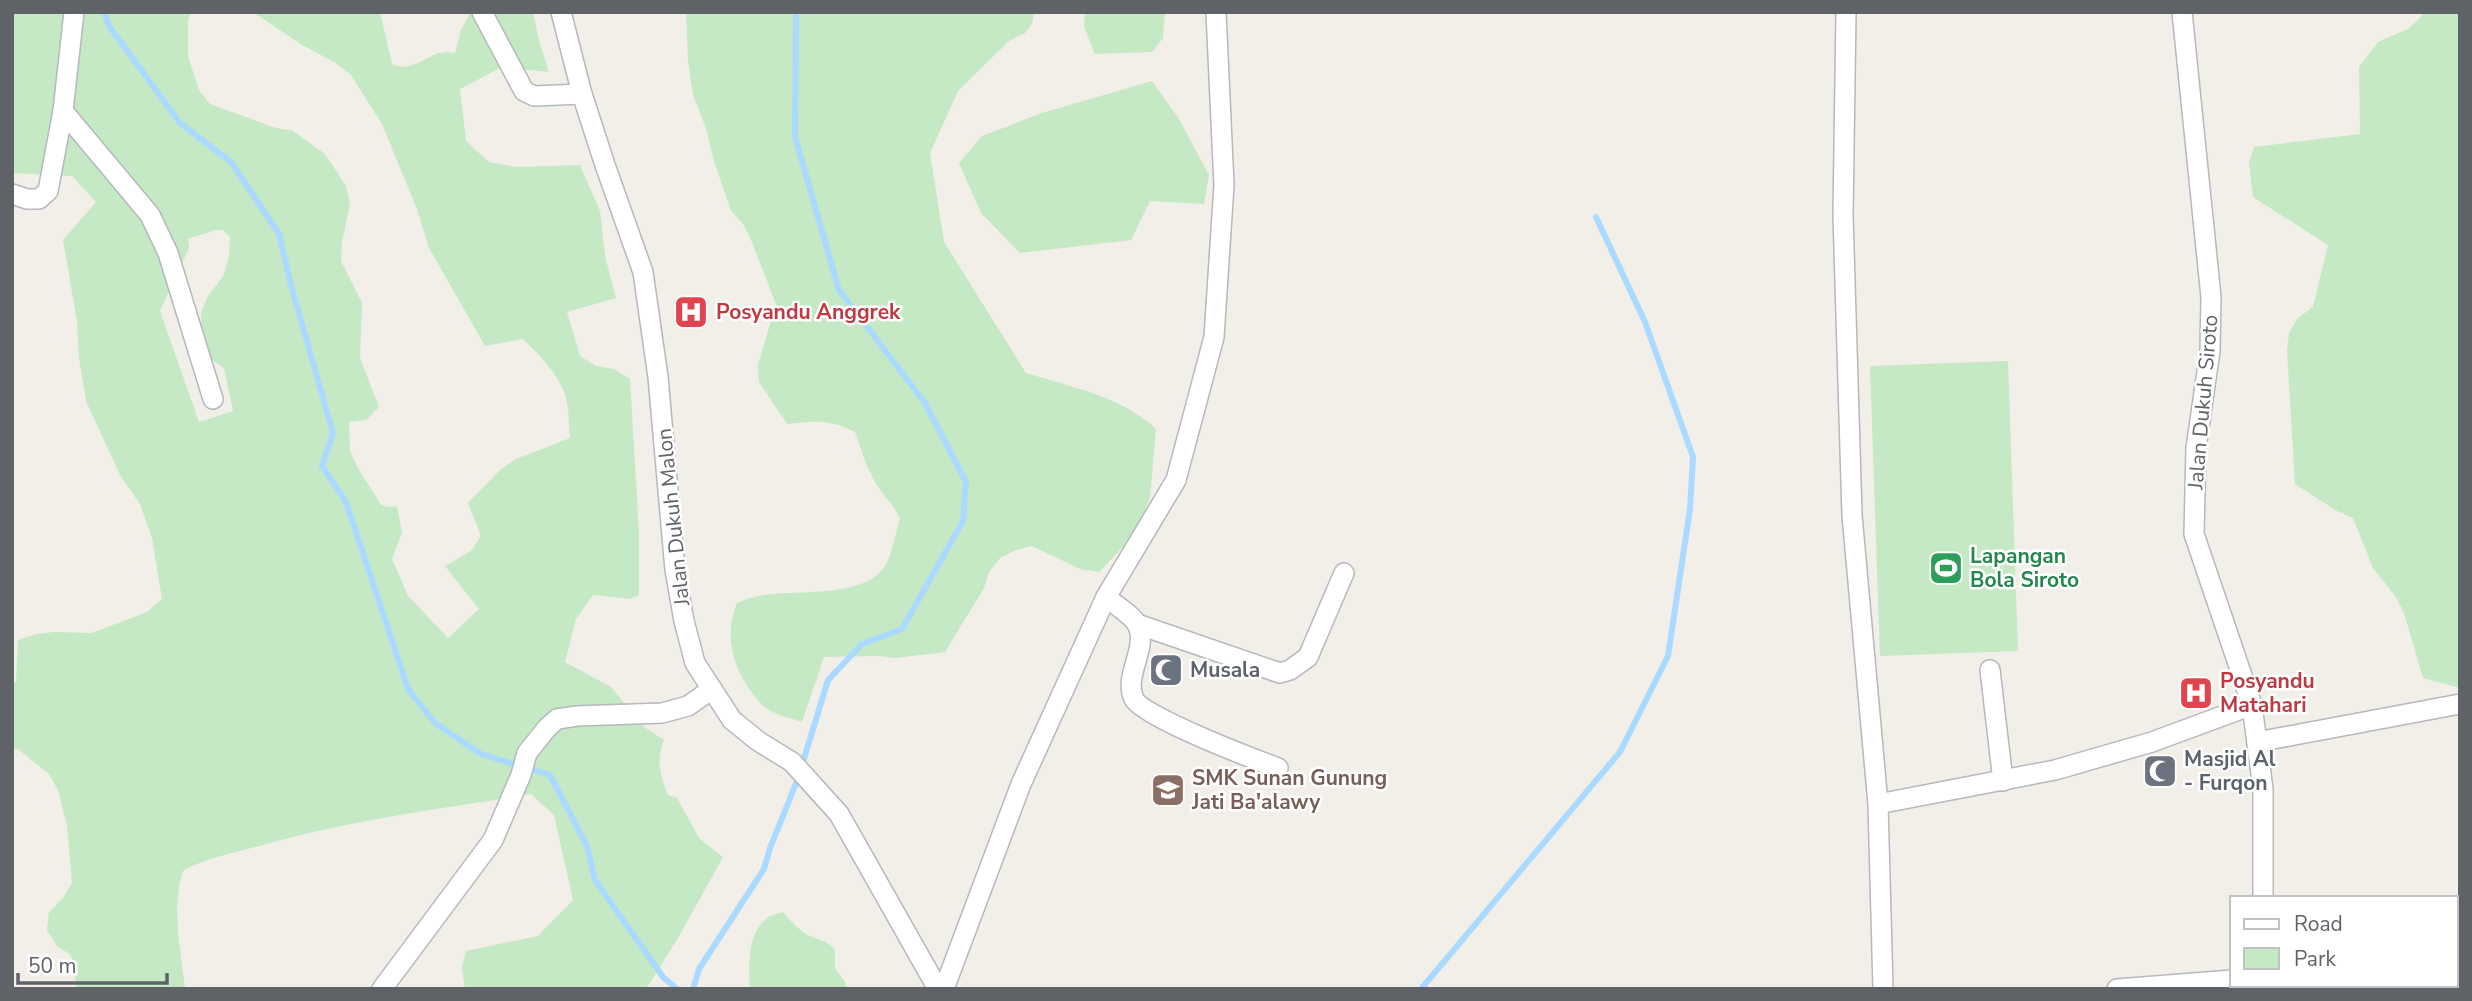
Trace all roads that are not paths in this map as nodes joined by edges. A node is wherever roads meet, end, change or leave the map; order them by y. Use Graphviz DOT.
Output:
graph roads {
  1 [pos="75,12"];
  2 [pos="482,12"];
  3 [pos="562,12"];
  4 [pos="1216,12"];
  5 [pos="1846,12"];
  6 [pos="2182,12"];
  7 [pos="582,94"];
  8 [pos="62,111"];
  9 [pos="12,194"];
  10 [pos="213,399"];
  11 [pos="1344,573"];
  12 [pos="1106,597"];
  13 [pos="1137,624"];
  14 [pos="1990,670"];
  15 [pos="712,689"];
  16 [pos="2460,704"];
  17 [pos="2252,705"];
  18 [pos="2257,742"];
  19 [pos="1278,768"];
  20 [pos="2003,781"];
  21 [pos="1878,804"];
  22 [pos="2263,896"];
  23 [pos="2230,981"];
  24 [pos="1882,987"];
  25 [pos="382,989"];
  26 [pos="938,989"];
  27 [pos="944,989"];
  28 [pos="2117,989"];
  1 -- 8 [label="street"];
  2 -- 7 [label="street"];
  3 -- 7 [label="street, Jalan Dukuh Malon"];
  4 -- 12 [label="street"];
  5 -- 21 [label="street"];
  6 -- 17 [label="street, Jalan Dukuh Siroto"];
  7 -- 15 [label="street, Jalan Dukuh Malon"];
  8 -- 9 [label="street"];
  8 -- 10 [label="street"];
  11 -- 13 [label="street"];
  12 -- 13 [label="street"];
  12 -- 27 [label="street"];
  13 -- 19 [label="street"];
  14 -- 20 [label="street"];
  15 -- 25 [label="street"];
  15 -- 26 [label="street, Jalan Dukuh Malon"];
  16 -- 18 [label="street"];
  17 -- 18 [label="street, Jalan Dukuh Siroto"];
  17 -- 20 [label="street"];
  18 -- 22 [label="street, Jalan Dukuh Siroto"];
  20 -- 21 [label="street"];
  21 -- 24 [label="street"];
  23 -- 28 [label="street"];
}
